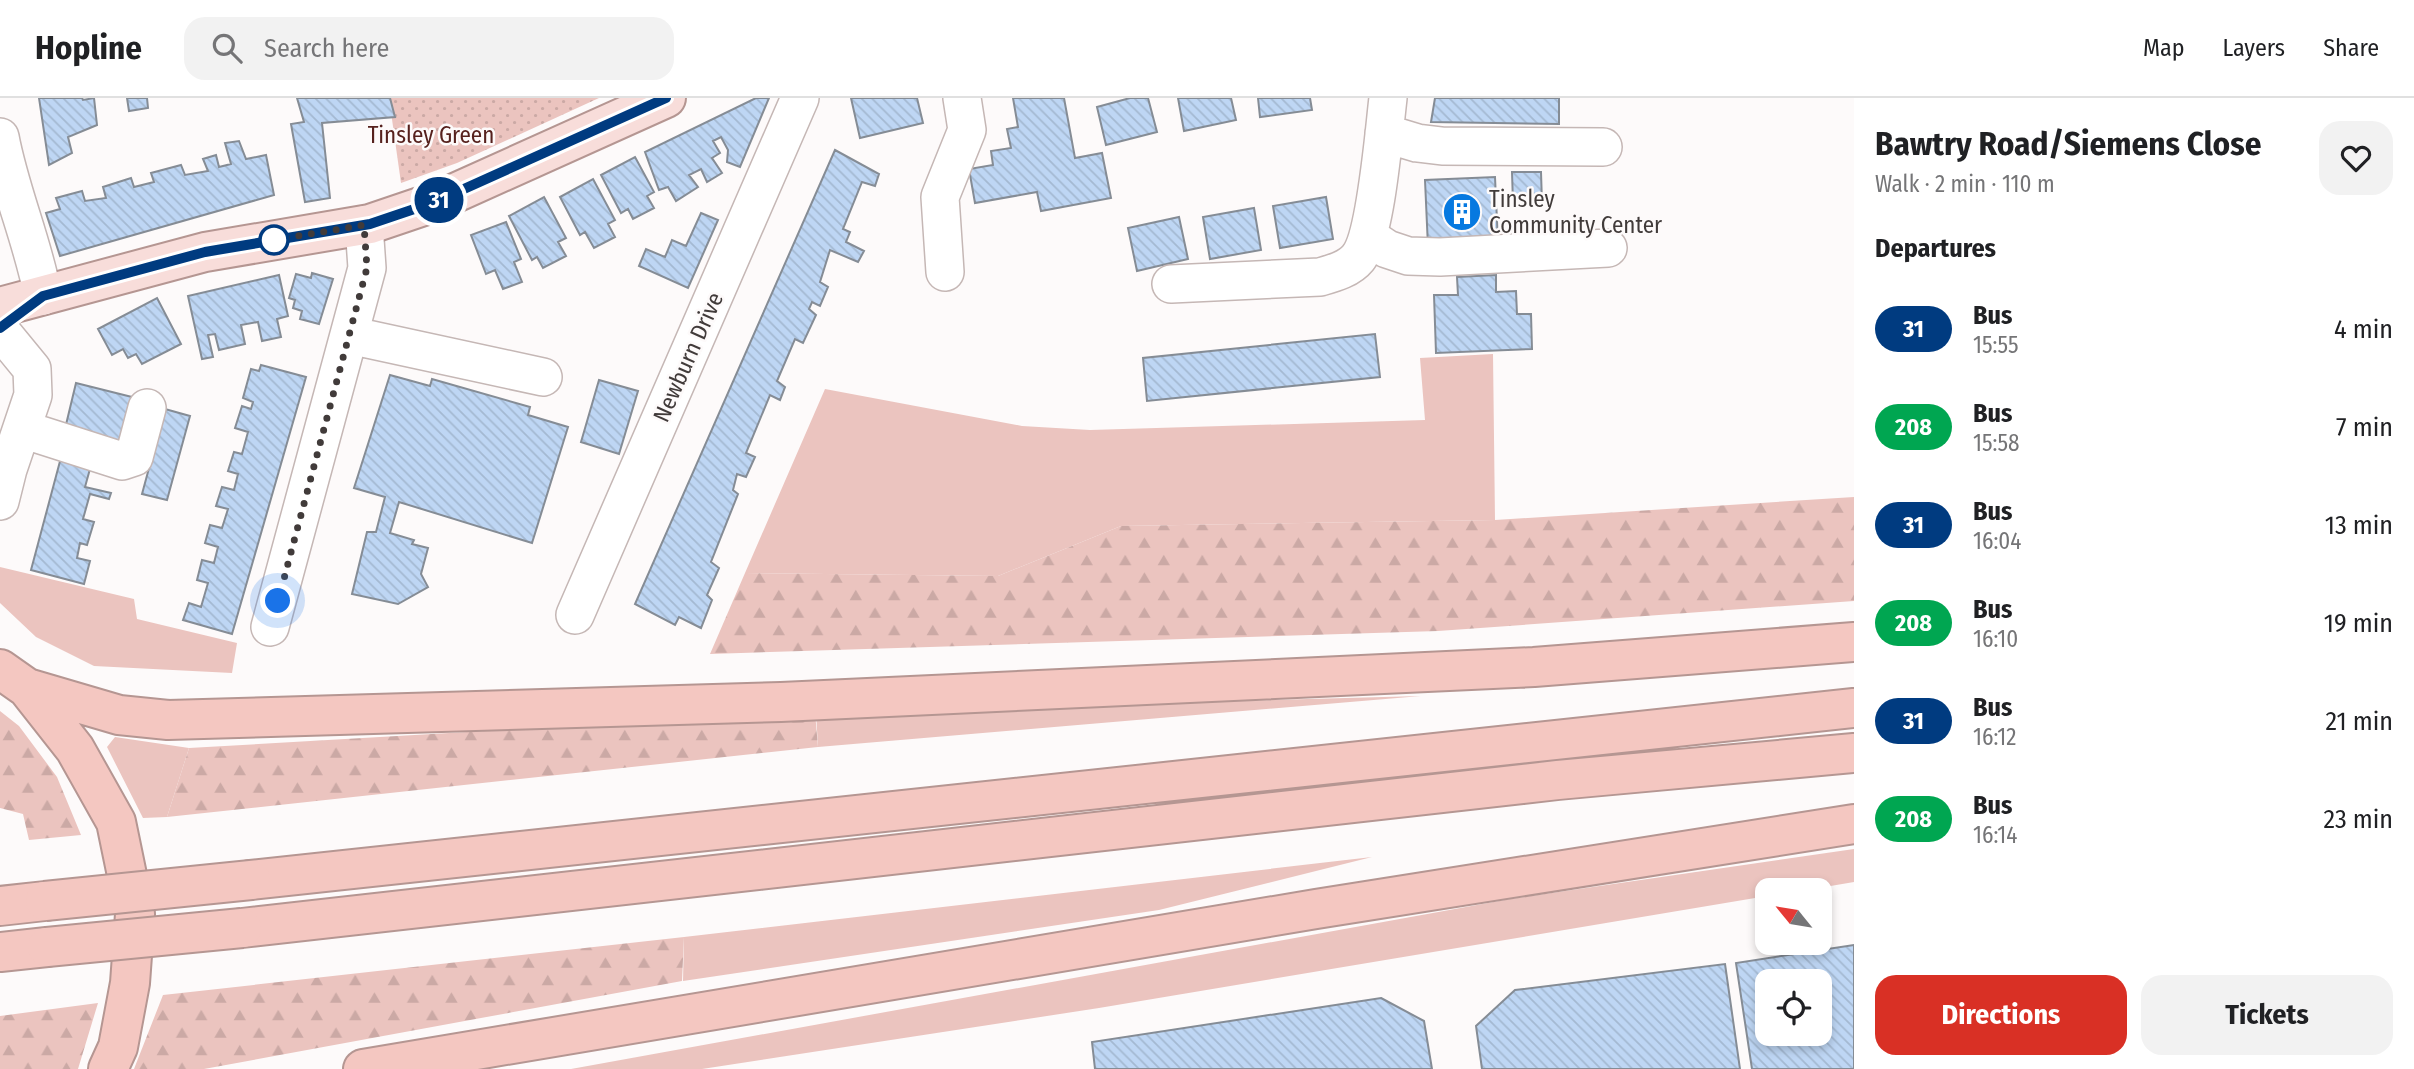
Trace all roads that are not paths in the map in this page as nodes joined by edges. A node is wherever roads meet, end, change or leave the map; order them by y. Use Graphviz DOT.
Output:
graph roads {
  1 [pos="666,98"];
  2 [pos="800,98"];
  3 [pos="962,98"];
  4 [pos="1386,115"];
  5 [pos="0,137"];
  6 [pos="1603,147"];
  7 [pos="364,225"];
  8 [pos="1369,237"];
  9 [pos="1608,248"];
  10 [pos="945,272"];
  11 [pos="1171,284"];
  12 [pos="43,296"];
  13 [pos="0,307"];
  14 [pos="0,329"];
  15 [pos="349,335"];
  16 [pos="543,377"];
  17 [pos="147,408"];
  18 [pos="22,429"];
  19 [pos="0,501"];
  20 [pos="575,615"];
  21 [pos="270,627"];
  22 [pos="1854,642"];
  23 [pos="13,679"];
  24 [pos="1854,708"];
  25 [pos="1854,753"];
  26 [pos="1854,824"];
  27 [pos="0,906"];
  28 [pos="0,952"];
  29 [pos="108,1069"];
  30 [pos="363,1069"];
  1 -- 7 [label="main road"];
  2 -- 20 [label="street, Newburn Drive"];
  3 -- 10 [label="street"];
  4 -- 6 [label="street"];
  4 -- 8 [label="street"];
  5 -- 12 [label="street"];
  7 -- 12 [label="main road"];
  7 -- 15 [label="street"];
  8 -- 9 [label="street"];
  8 -- 11 [label="street"];
  12 -- 13 [label="main road"];
  12 -- 14 [label="main road"];
  14 -- 18 [label="street"];
  15 -- 16 [label="street"];
  15 -- 21 [label="street"];
  17 -- 18 [label="street"];
  18 -- 19 [label="street"];
  22 -- 23 [label="highway"];
  23 -- 29 [label="highway"];
  24 -- 27 [label="highway, bridge"];
  25 -- 28 [label="highway, bridge"];
  26 -- 30 [label="highway"];
}
